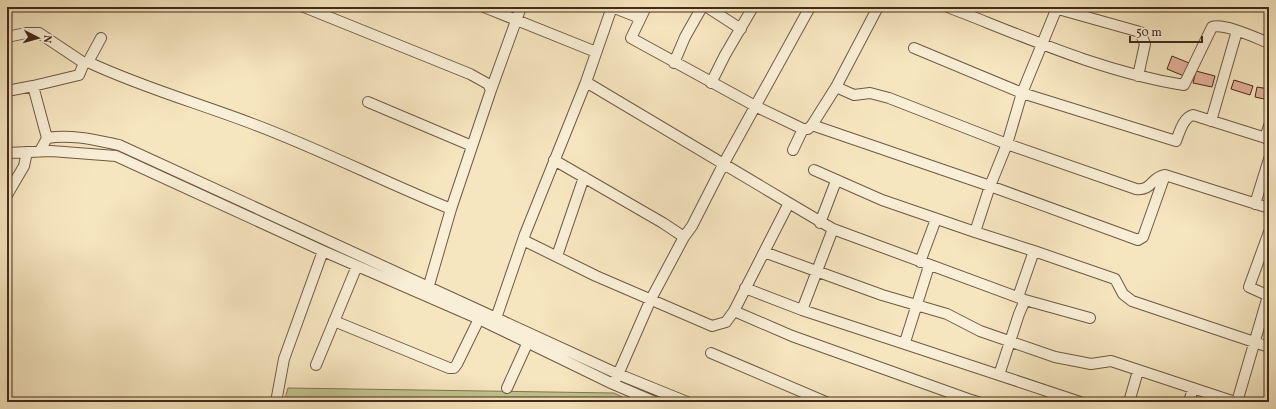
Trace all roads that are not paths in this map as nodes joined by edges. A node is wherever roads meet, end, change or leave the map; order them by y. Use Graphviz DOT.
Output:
graph roads {
  1 [pos="304,7"];
  2 [pos="484,7"];
  3 [pos="521,7"];
  4 [pos="612,7"];
  5 [pos="646,7"];
  6 [pos="702,7"];
  7 [pos="707,7"];
  8 [pos="753,7"];
  9 [pos="810,7"];
  10 [pos="878,7"];
  11 [pos="948,7"];
  12 [pos="1053,8"];
  13 [pos="640,18"];
  14 [pos="516,20"];
  15 [pos="741,29"];
  16 [pos="1237,31"];
  17 [pos="7,38"];
  18 [pos="101,38"];
  19 [pos="1042,43"];
  20 [pos="1269,43"];
  21 [pos="914,48"];
  22 [pos="596,52"];
  23 [pos="86,63"];
  24 [pos="674,63"];
  25 [pos="1138,76"];
  26 [pos="586,82"];
  27 [pos="711,83"];
  28 [pos="33,86"];
  29 [pos="836,87"];
  30 [pos="491,90"];
  31 [pos="7,91"];
  32 [pos="1022,93"];
  33 [pos="368,102"];
  34 [pos="756,107"];
  35 [pos="1211,121"];
  36 [pos="1269,126"];
  37 [pos="808,127"];
  38 [pos="47,138"];
  39 [pos="1267,139"];
  40 [pos="1007,144"];
  41 [pos="472,146"];
  42 [pos="794,150"];
  43 [pos="40,151"];
  44 [pos="27,152"];
  45 [pos="7,153"];
  46 [pos="1269,159"];
  47 [pos="554,160"];
  48 [pos="724,164"];
  49 [pos="814,170"];
  50 [pos="1165,175"];
  51 [pos="584,177"];
  52 [pos="836,181"];
  53 [pos="990,186"];
  54 [pos="7,196"];
  55 [pos="789,203"];
  56 [pos="1255,204"];
  57 [pos="1269,208"];
  58 [pos="451,209"];
  59 [pos="936,219"];
  60 [pos="820,223"];
  61 [pos="832,229"];
  62 [pos="975,232"];
  63 [pos="1269,232"];
  64 [pos="684,237"];
  65 [pos="523,240"];
  66 [pos="324,251"];
  67 [pos="1034,251"];
  68 [pos="764,252"];
  69 [pos="557,256"];
  70 [pos="924,264"];
  71 [pos="358,266"];
  72 [pos="816,271"];
  73 [pos="745,288"];
  74 [pos="428,290"];
  75 [pos="1269,296"];
  76 [pos="651,299"];
  77 [pos="1022,299"];
  78 [pos="917,306"];
  79 [pos="802,310"];
  80 [pos="734,311"];
  81 [pos="1090,318"];
  82 [pos="479,319"];
  83 [pos="334,321"];
  84 [pos="495,322"];
  85 [pos="1010,341"];
  86 [pos="905,342"];
  87 [pos="1254,343"];
  88 [pos="527,344"];
  89 [pos="1269,347"];
  90 [pos="711,353"];
  91 [pos="316,365"];
  92 [pos="1138,371"];
  93 [pos="618,374"];
  94 [pos="999,375"];
  95 [pos="613,384"];
  96 [pos="507,388"];
  97 [pos="1193,388"];
  98 [pos="1211,398"];
  99 [pos="967,400"];
  100 [pos="276,402"];
  101 [pos="655,402"];
  102 [pos="687,402"];
  103 [pos="826,402"];
  104 [pos="978,402"];
  105 [pos="1080,402"];
  106 [pos="1129,402"];
  107 [pos="1188,402"];
  108 [pos="1236,402"];
  1 -- 30 [label="street"];
  2 -- 14 [label="street"];
  3 -- 14 [label="street"];
  4 -- 13 [label="street"];
  4 -- 22 [label="street"];
  5 -- 13 [label="street"];
  6 -- 24 [label="street"];
  7 -- 15 [label="street"];
  8 -- 15 [label="street"];
  9 -- 34 [label="street"];
  10 -- 29 [label="street"];
  11 -- 19 [label="street"];
  12 -- 19 [label="street"];
  12 -- 25 [label="street"];
  13 -- 24 [label="street"];
  14 -- 22 [label="street"];
  14 -- 30 [label="street"];
  15 -- 27 [label="street"];
  16 -- 20 [label="street"];
  16 -- 25 [label="street"];
  16 -- 35 [label="street"];
  17 -- 23 [label="street"];
  18 -- 23 [label="street"];
  19 -- 25 [label="street"];
  19 -- 32 [label="street"];
  21 -- 32 [label="street"];
  22 -- 26 [label="street"];
  23 -- 28 [label="street"];
  23 -- 58 [label="street"];
  24 -- 27 [label="street"];
  26 -- 47 [label="street"];
  26 -- 48 [label="street"];
  27 -- 34 [label="street"];
  28 -- 31 [label="street"];
  28 -- 38 [label="street"];
  29 -- 37 [label="street"];
  29 -- 40 [label="street"];
  30 -- 41 [label="street"];
  32 -- 35 [label="street"];
  32 -- 40 [label="street"];
  33 -- 41 [label="street"];
  34 -- 37 [label="street"];
  34 -- 48 [label="street"];
  35 -- 39 [label="street"];
  36 -- 39 [label="street"];
  37 -- 42 [label="street"];
  37 -- 53 [label="street"];
  38 -- 43 [label="street"];
  38 -- 74 [label="street"];
  40 -- 50 [label="street"];
  40 -- 53 [label="street"];
  41 -- 58 [label="street"];
  43 -- 44 [label="street"];
  43 -- 66 [label="street"];
  44 -- 45 [label="street"];
  44 -- 54 [label="street"];
  46 -- 56 [label="street"];
  47 -- 51 [label="street"];
  47 -- 65 [label="street"];
  48 -- 55 [label="street"];
  48 -- 64 [label="street"];
  49 -- 52 [label="street"];
  50 -- 53 [label="street"];
  50 -- 56 [label="street"];
  51 -- 64 [label="street"];
  51 -- 69 [label="street"];
  52 -- 59 [label="street"];
  52 -- 60 [label="street"];
  53 -- 62 [label="street"];
  55 -- 60 [label="street"];
  55 -- 68 [label="street"];
  56 -- 57 [label="street"];
  58 -- 74 [label="street"];
  59 -- 62 [label="street"];
  59 -- 70 [label="street"];
  60 -- 61 [label="street"];
  61 -- 70 [label="street"];
  61 -- 72 [label="street"];
  62 -- 67 [label="street"];
  63 -- 75 [label="street"];
  64 -- 76 [label="street"];
  65 -- 69 [label="street"];
  65 -- 84 [label="street"];
  66 -- 71 [label="street"];
  66 -- 100 [label="street"];
  67 -- 77 [label="street"];
  67 -- 87 [label="street"];
  68 -- 72 [label="street"];
  68 -- 73 [label="street"];
  69 -- 76 [label="street"];
  70 -- 77 [label="street"];
  70 -- 78 [label="street"];
  71 -- 74 [label="street"];
  71 -- 83 [label="street"];
  72 -- 78 [label="street"];
  72 -- 79 [label="street"];
  73 -- 79 [label="street"];
  73 -- 80 [label="street"];
  74 -- 82 [label="street"];
  74 -- 84 [label="street"];
  75 -- 87 [label="street"];
  76 -- 80 [label="street"];
  76 -- 93 [label="street"];
  77 -- 81 [label="street"];
  77 -- 85 [label="street"];
  78 -- 85 [label="street"];
  78 -- 86 [label="street"];
  79 -- 86 [label="street"];
  80 -- 99 [label="street"];
  82 -- 83 [label="street"];
  82 -- 84 [label="street"];
  83 -- 91 [label="street"];
  84 -- 88 [label="street"];
  84 -- 93 [label="street"];
  85 -- 92 [label="street"];
  85 -- 94 [label="street"];
  86 -- 94 [label="street"];
  87 -- 89 [label="street"];
  87 -- 108 [label="street"];
  88 -- 95 [label="street"];
  88 -- 96 [label="street"];
  90 -- 103 [label="street"];
  92 -- 97 [label="street"];
  92 -- 106 [label="street"];
  93 -- 95 [label="street"];
  93 -- 102 [label="street"];
  94 -- 105 [label="street"];
  95 -- 101 [label="street"];
  97 -- 98 [label="street"];
  97 -- 107 [label="street"];
  98 -- 108 [label="street"];
  99 -- 104 [label="street"];
}
